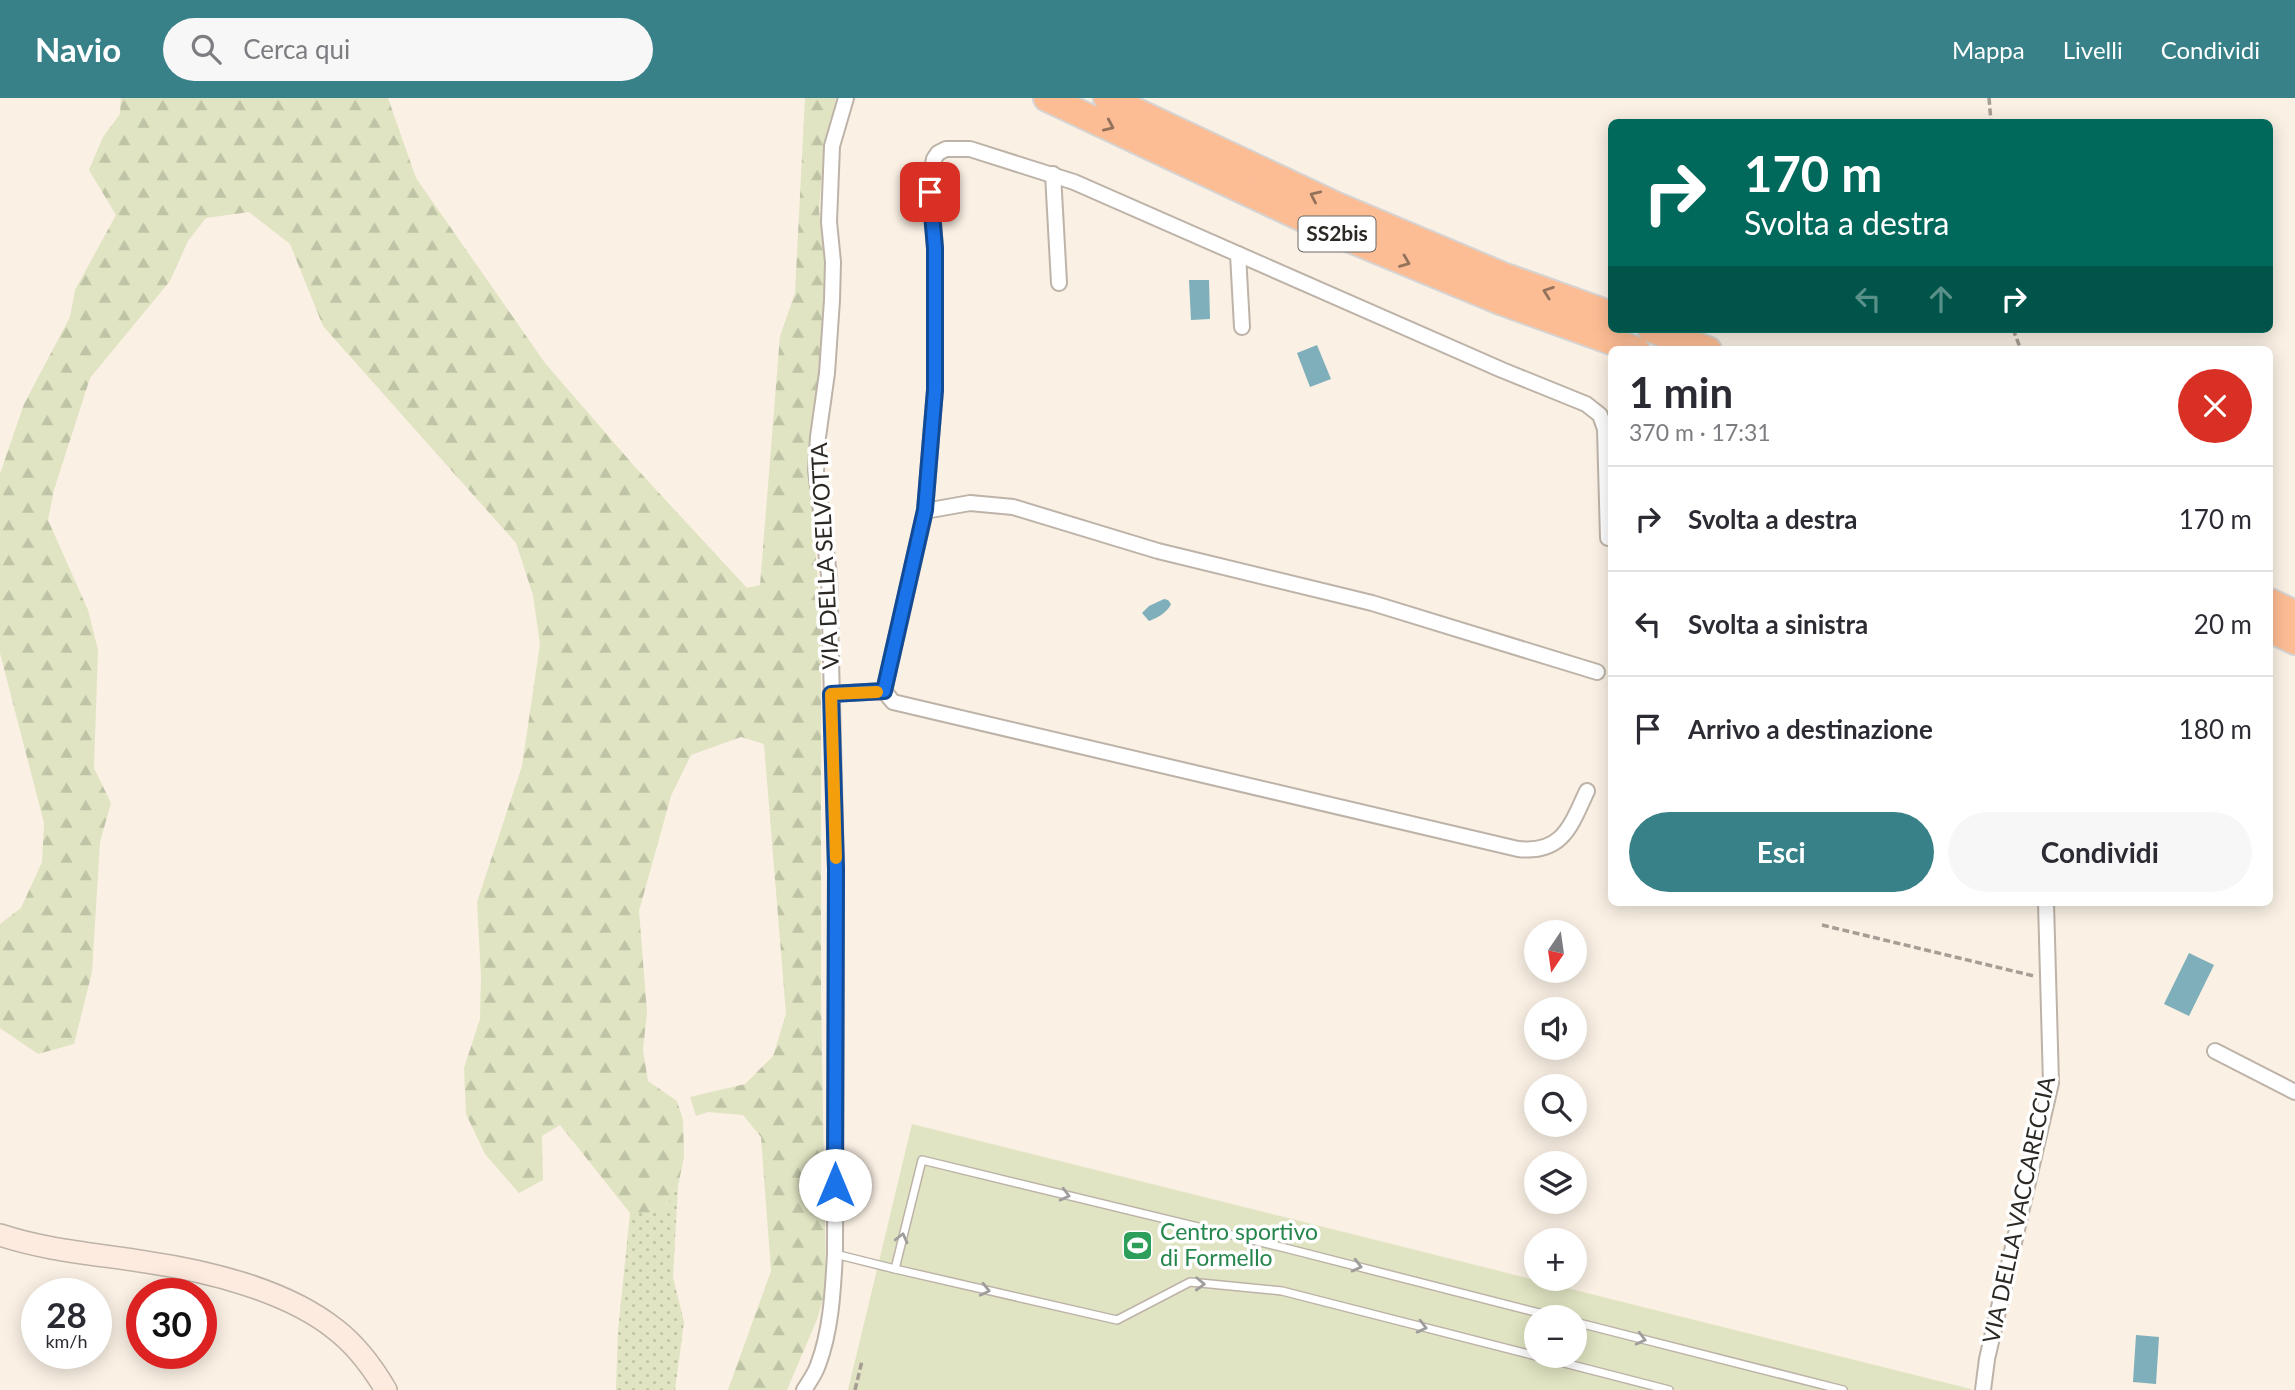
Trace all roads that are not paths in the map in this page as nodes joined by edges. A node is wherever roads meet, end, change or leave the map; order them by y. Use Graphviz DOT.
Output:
graph roads {
  1 [pos="846,98"];
  2 [pos="1047,98"];
  3 [pos="1108,98"];
  4 [pos="1054,174"];
  5 [pos="1238,254"];
  6 [pos="1059,283"];
  7 [pos="1608,314"];
  8 [pos="1242,327"];
  9 [pos="1662,333"];
  10 [pos="1625,346"];
  11 [pos="1697,346"];
  12 [pos="925,510"];
  13 [pos="1608,538"];
  14 [pos="2273,603"];
  15 [pos="2295,614"];
  16 [pos="2273,630"];
  17 [pos="2295,641"];
  18 [pos="1597,672"];
  19 [pos="884,691"];
  20 [pos="831,694"];
  21 [pos="1587,791"];
  22 [pos="2046,906"];
  23 [pos="2215,1051"];
  24 [pos="2295,1091"];
  25 [pos="0,1235"];
  26 [pos="835,1254"];
  27 [pos="895,1269"];
  28 [pos="1524,1309"];
  29 [pos="1587,1325"];
  30 [pos="1524,1353"];
  31 [pos="1583,1368"];
  32 [pos="386,1390"];
  33 [pos="804,1390"];
  34 [pos="1668,1390"];
  35 [pos="1843,1390"];
  36 [pos="1983,1390"];
  1 -- 20 [label="street, VIA DELLA SELVOTTA"];
  2 -- 10 [label="highway, SS2bis, one-way"];
  7 -- 3 [label="highway, SS2bis, one-way"];
  4 -- 5 [label="street"];
  4 -- 6 [label="street"];
  4 -- 12 [label="street"];
  5 -- 8 [label="street"];
  5 -- 13 [label="street"];
  9 -- 11 [label="highway"];
  12 -- 18 [label="street"];
  12 -- 19 [label="street"];
  14 -- 15 [label="highway"];
  16 -- 17 [label="highway"];
  19 -- 20 [label="street"];
  19 -- 21 [label="street"];
  20 -- 26 [label="street, VIA DELLA SELVOTTA"];
  22 -- 36 [label="street, VIA DELLA VACCARECCIA"];
  23 -- 24 [label="street"];
  25 -- 32 [label="street"];
  26 -- 27 [label="lane"];
  26 -- 33 [label="street, VIA DELLA SELVOTTA"];
  27 -- 28 [label="lane, one-way"];
  27 -- 30 [label="lane, one-way"];
  29 -- 35 [label="lane, one-way"];
  31 -- 34 [label="lane"];
}
